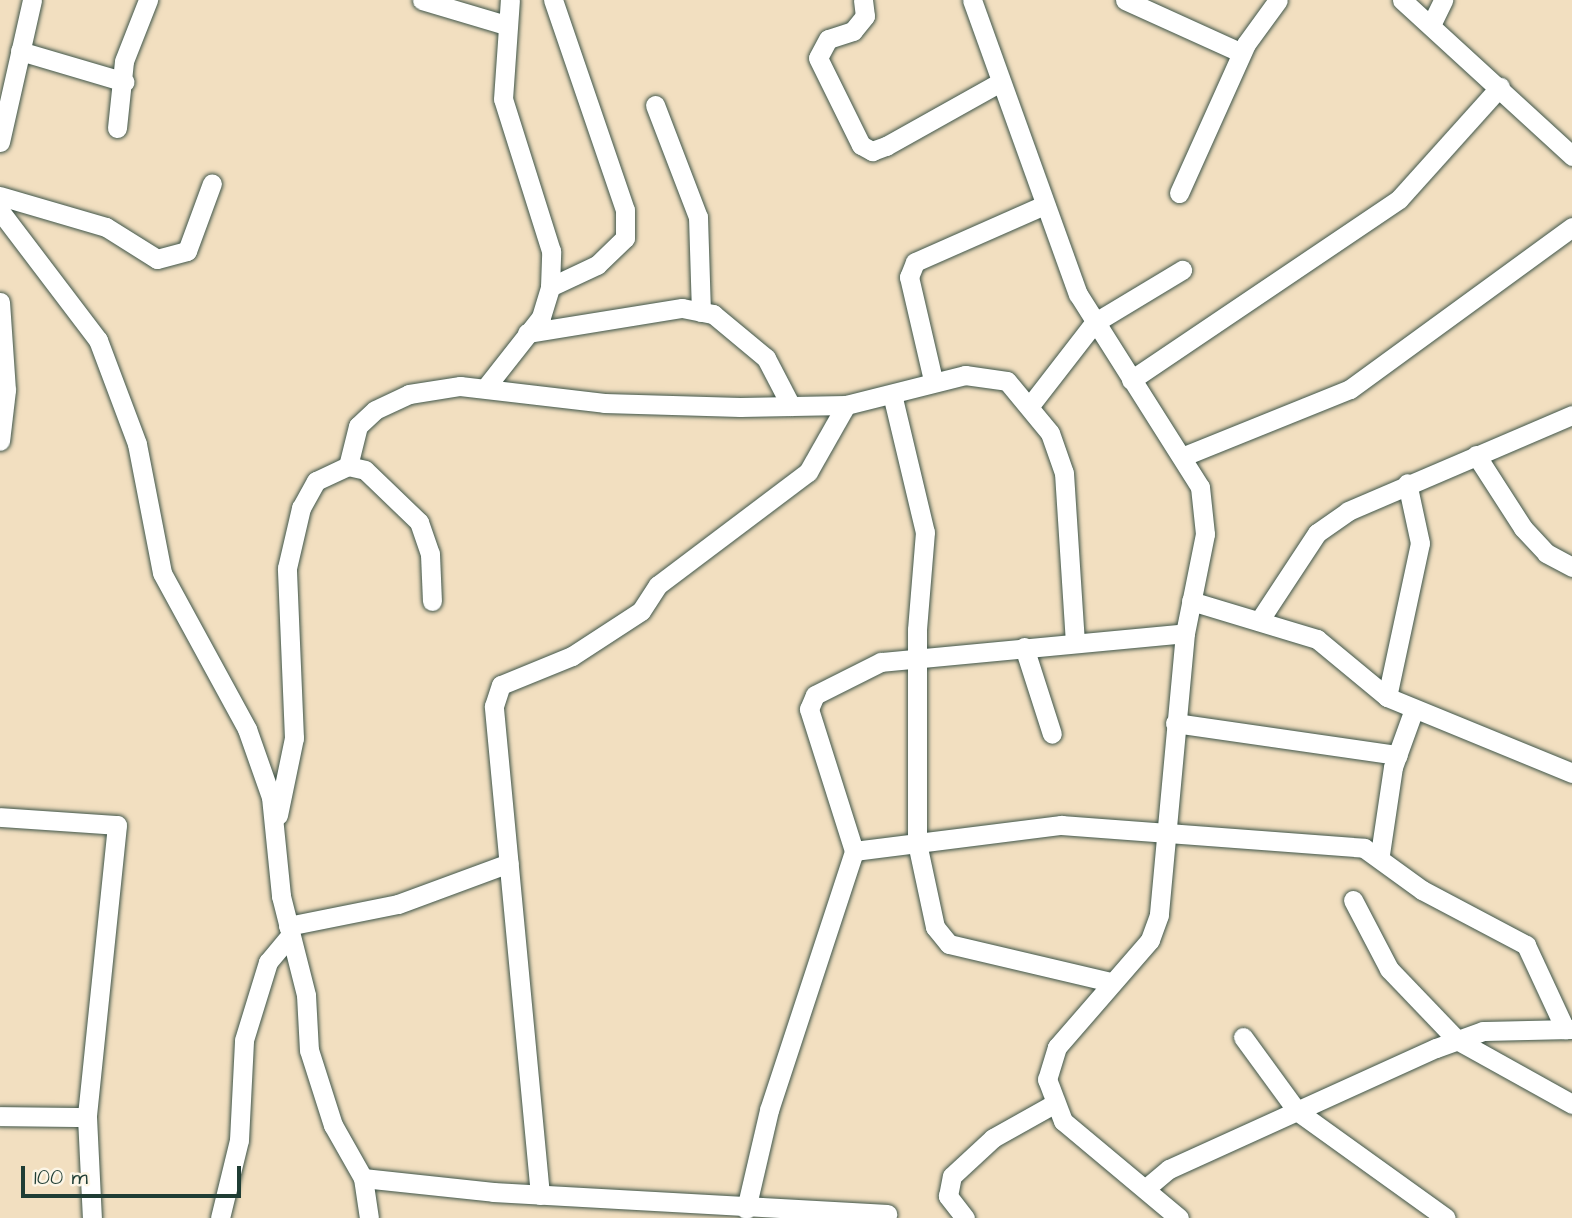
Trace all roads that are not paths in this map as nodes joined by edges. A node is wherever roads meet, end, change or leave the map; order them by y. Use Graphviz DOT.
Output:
graph roads {
  1 [pos="32,0"];
  2 [pos="148,0"];
  3 [pos="422,0"];
  4 [pos="510,0"];
  5 [pos="553,0"];
  6 [pos="863,0"];
  7 [pos="972,0"];
  8 [pos="1125,0"];
  9 [pos="1278,0"];
  10 [pos="1402,0"];
  11 [pos="1443,0"];
  12 [pos="506,25"];
  13 [pos="1431,25"];
  14 [pos="19,51"];
  15 [pos="1242,53"];
  16 [pos="125,82"];
  17 [pos="997,84"];
  18 [pos="1500,87"];
  19 [pos="654,105"];
  20 [pos="117,128"];
  21 [pos="0,142"];
  22 [pos="1572,156"];
  23 [pos="212,183"];
  24 [pos="1179,193"];
  25 [pos="0,196"];
  26 [pos="1044,205"];
  27 [pos="0,211"];
  28 [pos="1572,227"];
  29 [pos="1182,271"];
  30 [pos="550,287"];
  31 [pos="0,302"];
  32 [pos="701,312"];
  33 [pos="1094,323"];
  34 [pos="527,333"];
  35 [pos="933,380"];
  36 [pos="1131,380"];
  37 [pos="486,387"];
  38 [pos="892,394"];
  39 [pos="1032,403"];
  40 [pos="846,405"];
  41 [pos="791,406"];
  42 [pos="1572,415"];
  43 [pos="0,442"];
  44 [pos="1476,455"];
  45 [pos="1184,456"];
  46 [pos="348,466"];
  47 [pos="1407,483"];
  48 [pos="1572,567"];
  49 [pos="432,601"];
  50 [pos="1191,601"];
  51 [pos="1261,618"];
  52 [pos="1185,633"];
  53 [pos="1075,642"];
  54 [pos="1024,647"];
  55 [pos="917,656"];
  56 [pos="1387,697"];
  57 [pos="1414,709"];
  58 [pos="1175,723"];
  59 [pos="1052,734"];
  60 [pos="1398,755"];
  61 [pos="1572,773"];
  62 [pos="0,817"];
  63 [pos="276,827"];
  64 [pos="1167,832"];
  65 [pos="917,843"];
  66 [pos="854,851"];
  67 [pos="1380,854"];
  68 [pos="509,863"];
  69 [pos="1353,900"];
  70 [pos="289,931"];
  71 [pos="1111,982"];
  72 [pos="1569,1029"];
  73 [pos="1243,1037"];
  74 [pos="1457,1040"];
  75 [pos="1572,1104"];
  76 [pos="1052,1105"];
  77 [pos="1297,1111"];
  78 [pos="0,1116"];
  79 [pos="87,1117"];
  80 [pos="363,1178"];
  81 [pos="1145,1189"];
  82 [pos="540,1195"];
  83 [pos="746,1209"];
  84 [pos="887,1214"];
  85 [pos="814,1216"];
  86 [pos="92,1218"];
  87 [pos="220,1218"];
  88 [pos="369,1218"];
  89 [pos="965,1218"];
  90 [pos="1179,1218"];
  91 [pos="1446,1218"];
  1 -- 14 [label="street"];
  2 -- 16 [label="street"];
  3 -- 12 [label="street"];
  4 -- 12 [label="street"];
  5 -- 30 [label="street"];
  6 -- 17 [label="street"];
  7 -- 17 [label="street"];
  8 -- 15 [label="street"];
  9 -- 15 [label="street"];
  10 -- 13 [label="street"];
  11 -- 13 [label="street"];
  12 -- 30 [label="street"];
  13 -- 18 [label="street"];
  14 -- 16 [label="street"];
  14 -- 21 [label="street"];
  15 -- 24 [label="street"];
  16 -- 20 [label="street"];
  17 -- 26 [label="street"];
  18 -- 22 [label="street"];
  18 -- 36 [label="street"];
  19 -- 32 [label="street"];
  23 -- 25 [label="street"];
  26 -- 33 [label="street"];
  26 -- 35 [label="street"];
  27 -- 63 [label="street"];
  28 -- 45 [label="street"];
  29 -- 33 [label="street"];
  30 -- 34 [label="street"];
  31 -- 43 [label="street"];
  32 -- 34 [label="street"];
  32 -- 41 [label="street"];
  33 -- 36 [label="street"];
  33 -- 39 [label="street"];
  34 -- 37 [label="street"];
  35 -- 38 [label="street"];
  35 -- 39 [label="street"];
  36 -- 45 [label="street"];
  37 -- 41 [label="street"];
  37 -- 46 [label="street"];
  38 -- 40 [label="street"];
  38 -- 55 [label="street"];
  39 -- 53 [label="street"];
  40 -- 41 [label="street"];
  40 -- 68 [label="street"];
  42 -- 44 [label="street"];
  44 -- 47 [label="street"];
  44 -- 48 [label="street"];
  45 -- 50 [label="street"];
  46 -- 49 [label="street"];
  46 -- 63 [label="street"];
  47 -- 51 [label="street"];
  47 -- 56 [label="street"];
  50 -- 51 [label="street"];
  50 -- 52 [label="street"];
  51 -- 56 [label="street"];
  52 -- 53 [label="street"];
  52 -- 58 [label="street"];
  53 -- 54 [label="street"];
  54 -- 55 [label="street"];
  54 -- 59 [label="street"];
  55 -- 65 [label="street"];
  55 -- 66 [label="street"];
  56 -- 57 [label="street"];
  57 -- 60 [label="street"];
  57 -- 61 [label="street"];
  58 -- 60 [label="street"];
  58 -- 64 [label="street"];
  60 -- 67 [label="street"];
  62 -- 79 [label="street"];
  63 -- 70 [label="street"];
  64 -- 65 [label="street"];
  64 -- 67 [label="street"];
  64 -- 71 [label="street"];
  65 -- 66 [label="street"];
  65 -- 71 [label="street"];
  66 -- 83 [label="street"];
  67 -- 72 [label="street"];
  68 -- 70 [label="street"];
  68 -- 82 [label="street"];
  69 -- 74 [label="street"];
  70 -- 80 [label="street"];
  70 -- 87 [label="street"];
  71 -- 76 [label="street"];
  72 -- 74 [label="street"];
  73 -- 77 [label="street"];
  74 -- 75 [label="street"];
  74 -- 77 [label="street"];
  76 -- 81 [label="street"];
  76 -- 89 [label="street"];
  77 -- 81 [label="street"];
  77 -- 91 [label="street"];
  78 -- 79 [label="street"];
  79 -- 86 [label="street"];
  80 -- 82 [label="street"];
  80 -- 88 [label="street"];
  81 -- 90 [label="street"];
  82 -- 83 [label="street"];
  83 -- 85 [label="street"];
  84 -- 85 [label="street"];
}
